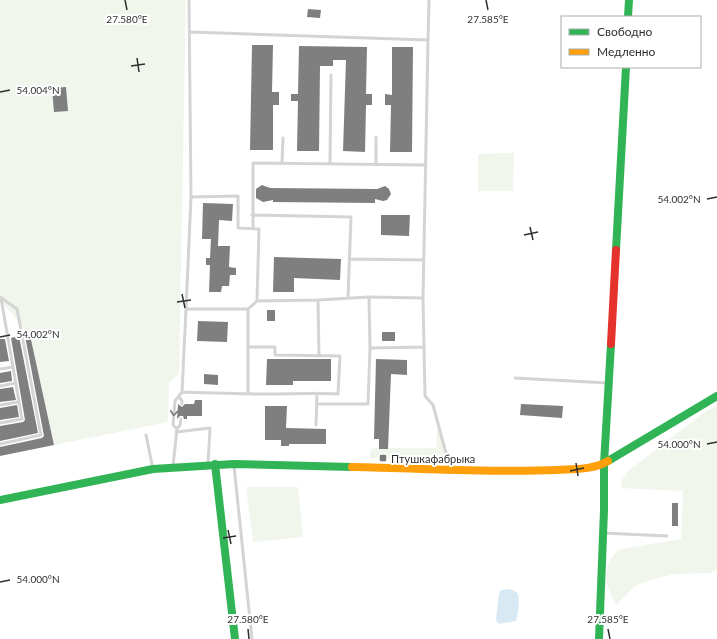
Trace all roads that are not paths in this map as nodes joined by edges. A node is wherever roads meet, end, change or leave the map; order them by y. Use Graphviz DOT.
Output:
graph roads {
  1 [pos="189,0"];
  2 [pos="429,0"];
  3 [pos="629,0"];
  4 [pos="628,16"];
  5 [pos="190,32"];
  6 [pos="428,40"];
  7 [pos="626,68"];
  8 [pos="331,75"];
  9 [pos="376,137"];
  10 [pos="283,138"];
  11 [pos="282,163"];
  12 [pos="330,164"];
  13 [pos="376,165"];
  14 [pos="425,166"];
  15 [pos="191,197"];
  16 [pos="252,215"];
  17 [pos="253,229"];
  18 [pos="349,259"];
  19 [pos="424,260"];
  20 [pos="369,296"];
  21 [pos="1,297"];
  22 [pos="348,298"];
  23 [pos="423,298"];
  24 [pos="318,300"];
  25 [pos="257,302"];
  26 [pos="186,309"];
  27 [pos="248,309"];
  28 [pos="248,347"];
  29 [pos="424,347"];
  30 [pos="370,348"];
  31 [pos="319,355"];
  32 [pos="13,367"];
  33 [pos="0,369"];
  34 [pos="515,378"];
  35 [pos="16,383"];
  36 [pos="608,383"];
  37 [pos="0,386"];
  38 [pos="182,392"];
  39 [pos="317,393"];
  40 [pos="248,394"];
  41 [pos="717,396"];
  42 [pos="179,397"];
  43 [pos="19,402"];
  44 [pos="182,404"];
  45 [pos="317,404"];
  46 [pos="0,405"];
  47 [pos="181,419"];
  48 [pos="0,424"];
  49 [pos="316,425"];
  50 [pos="177,431"];
  51 [pos="146,435"];
  52 [pos="0,444"];
  53 [pos="211,464"];
  54 [pos="234,464"];
  55 [pos="604,464"];
  56 [pos="173,466"];
  57 [pos="153,468"];
  58 [pos="451,470"];
  59 [pos="0,500"];
  60 [pos="603,533"];
  61 [pos="667,536"];
  62 [pos="235,639"];
  63 [pos="252,639"];
  64 [pos="599,639"];
  1 -- 5 [label="lane"];
  2 -- 6 [label="lane"];
  3 -- 4 [label="main road"];
  5 -- 6 [label="lane"];
  5 -- 15 [label="lane"];
  6 -- 14 [label="lane"];
  7 -- 36 [label="main road"];
  8 -- 12 [label="lane"];
  9 -- 13 [label="lane"];
  10 -- 11 [label="lane"];
  11 -- 12 [label="lane"];
  11 -- 16 [label="lane"];
  12 -- 13 [label="lane"];
  13 -- 14 [label="lane"];
  14 -- 19 [label="lane"];
  15 -- 17 [label="lane"];
  15 -- 26 [label="lane"];
  16 -- 17 [label="lane"];
  16 -- 18 [label="lane"];
  17 -- 25 [label="lane"];
  18 -- 19 [label="lane"];
  18 -- 22 [label="lane"];
  19 -- 23 [label="lane"];
  20 -- 22 [label="lane"];
  20 -- 23 [label="lane"];
  20 -- 30 [label="lane"];
  21 -- 32 [label="lane"];
  21 -- 52 [label="lane"];
  22 -- 24 [label="lane"];
  23 -- 29 [label="lane"];
  24 -- 25 [label="lane"];
  24 -- 31 [label="lane"];
  25 -- 27 [label="lane"];
  26 -- 27 [label="lane"];
  26 -- 38 [label="lane"];
  27 -- 28 [label="lane"];
  28 -- 31 [label="lane"];
  28 -- 40 [label="lane"];
  29 -- 30 [label="lane"];
  29 -- 58 [label="lane"];
  30 -- 45 [label="lane"];
  31 -- 39 [label="lane"];
  32 -- 33 [label="lane"];
  32 -- 35 [label="lane"];
  34 -- 36 [label="lane"];
  35 -- 37 [label="lane"];
  35 -- 43 [label="lane"];
  36 -- 55 [label="main road"];
  38 -- 40 [label="lane"];
  38 -- 42 [label="lane"];
  39 -- 40 [label="lane"];
  39 -- 45 [label="lane"];
  41 -- 55 [label="main road"];
  42 -- 44 [label="lane"];
  42 -- 50 [label="lane, one-way"];
  43 -- 46 [label="lane"];
  43 -- 48 [label="lane"];
  45 -- 49 [label="lane"];
  47 -- 50 [label="lane"];
  50 -- 53 [label="lane"];
  50 -- 56 [label="lane"];
  51 -- 57 [label="lane"];
  53 -- 54 [label="main road"];
  53 -- 56 [label="main road"];
  53 -- 62 [label="main road"];
  54 -- 58 [label="main road"];
  54 -- 63 [label="lane"];
  55 -- 58 [label="main road"];
  55 -- 60 [label="main road"];
  56 -- 57 [label="main road"];
  57 -- 59 [label="main road"];
  60 -- 61 [label="lane"];
  60 -- 64 [label="main road"];
}
